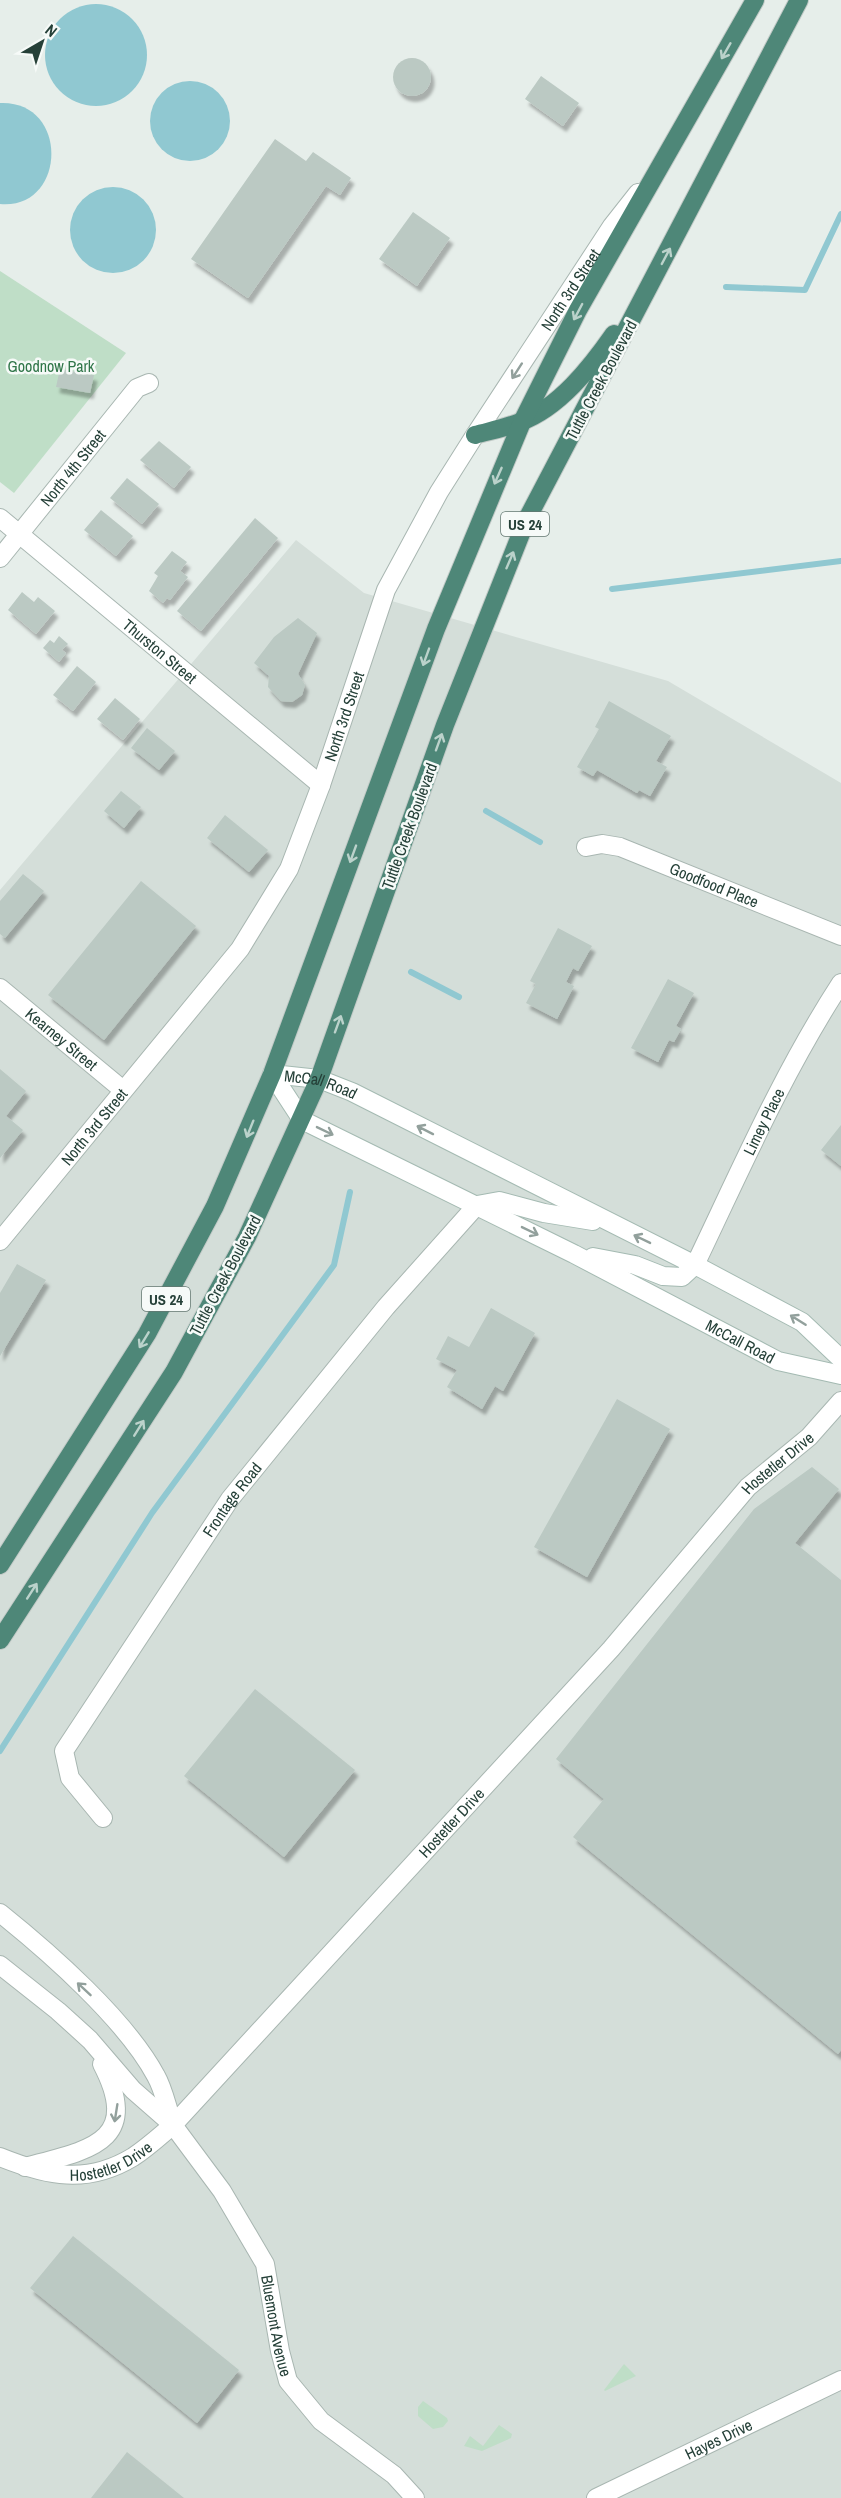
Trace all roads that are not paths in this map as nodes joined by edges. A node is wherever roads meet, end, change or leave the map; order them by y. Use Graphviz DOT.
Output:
graph roads {
  1 [pos="754,0"];
  2 [pos="799,0"];
  3 [pos="658,168"];
  4 [pos="646,295"];
  5 [pos="149,383"];
  6 [pos="522,422"];
  7 [pos="475,435"];
  8 [pos="0,518"];
  9 [pos="20,534"];
  10 [pos="0,558"];
  11 [pos="321,785"];
  12 [pos="586,847"];
  13 [pos="841,936"];
  14 [pos="841,983"];
  15 [pos="0,988"];
  16 [pos="272,1074"];
  17 [pos="319,1080"];
  18 [pos="123,1090"];
  19 [pos="302,1120"];
  20 [pos="477,1205"];
  21 [pos="612,1225"];
  22 [pos="0,1241"];
  23 [pos="574,1254"];
  24 [pos="695,1265"];
  25 [pos="841,1359"];
  26 [pos="841,1375"];
  27 [pos="841,1401"];
  28 [pos="0,1565"];
  29 [pos="0,1640"];
  30 [pos="103,1818"];
  31 [pos="0,1913"];
  32 [pos="0,1965"];
  33 [pos="90,2040"];
  34 [pos="173,2125"];
  35 [pos="0,2157"];
  36 [pos="25,2167"];
  37 [pos="841,2380"];
  38 [pos="415,2498"];
  39 [pos="596,2498"];
  1 -- 3 [label="highway, US 24, one-way"];
  4 -- 2 [label="highway, Tuttle Creek Boulevard / US 24, one-way"];
  3 -- 6 [label="highway, US 24, one-way"];
  3 -- 7 [label="street, North 3rd Street, one-way"];
  4 -- 6 [label="highway"];
  17 -- 4 [label="highway, Tuttle Creek Boulevard / US 24, one-way"];
  5 -- 9 [label="street, North 4th Street"];
  6 -- 7 [label="highway"];
  6 -- 16 [label="highway, US 24, one-way"];
  7 -- 11 [label="street, North 3rd Street"];
  8 -- 9 [label="street, Thurston Street"];
  9 -- 10 [label="street, North 4th Street"];
  9 -- 11 [label="street, Thurston Street"];
  11 -- 18 [label="street, North 3rd Street"];
  12 -- 13 [label="street, Goodfood Place"];
  14 -- 24 [label="street, Limey Place"];
  15 -- 18 [label="street, Kearney Street"];
  16 -- 17 [label="street, McCall Road"];
  16 -- 19 [label="street, McCall Road"];
  16 -- 28 [label="highway, US 24, one-way"];
  17 -- 19 [label="highway, Tuttle Creek Boulevard / US 24"];
  21 -- 17 [label="street, McCall Road, one-way"];
  18 -- 22 [label="street, North 3rd Street"];
  19 -- 20 [label="street, McCall Road, one-way"];
  29 -- 19 [label="highway, Tuttle Creek Boulevard / US 24, one-way"];
  20 -- 21 [label="street"];
  20 -- 23 [label="street, McCall Road, one-way"];
  20 -- 30 [label="street, Frontage Road"];
  24 -- 21 [label="street, McCall Road, one-way"];
  23 -- 24 [label="street"];
  23 -- 26 [label="street, McCall Road"];
  25 -- 24 [label="street, McCall Road, one-way"];
  27 -- 34 [label="street, Hostetler Drive"];
  34 -- 31 [label="street, Bluemont Avenue, one-way"];
  32 -- 33 [label="street, Bluemont Avenue"];
  33 -- 34 [label="street, Bluemont Avenue"];
  33 -- 36 [label="street, one-way"];
  34 -- 36 [label="street, Hostetler Drive"];
  34 -- 38 [label="street, Bluemont Avenue"];
  35 -- 36 [label="street"];
  37 -- 39 [label="street, Hayes Drive"];
}
